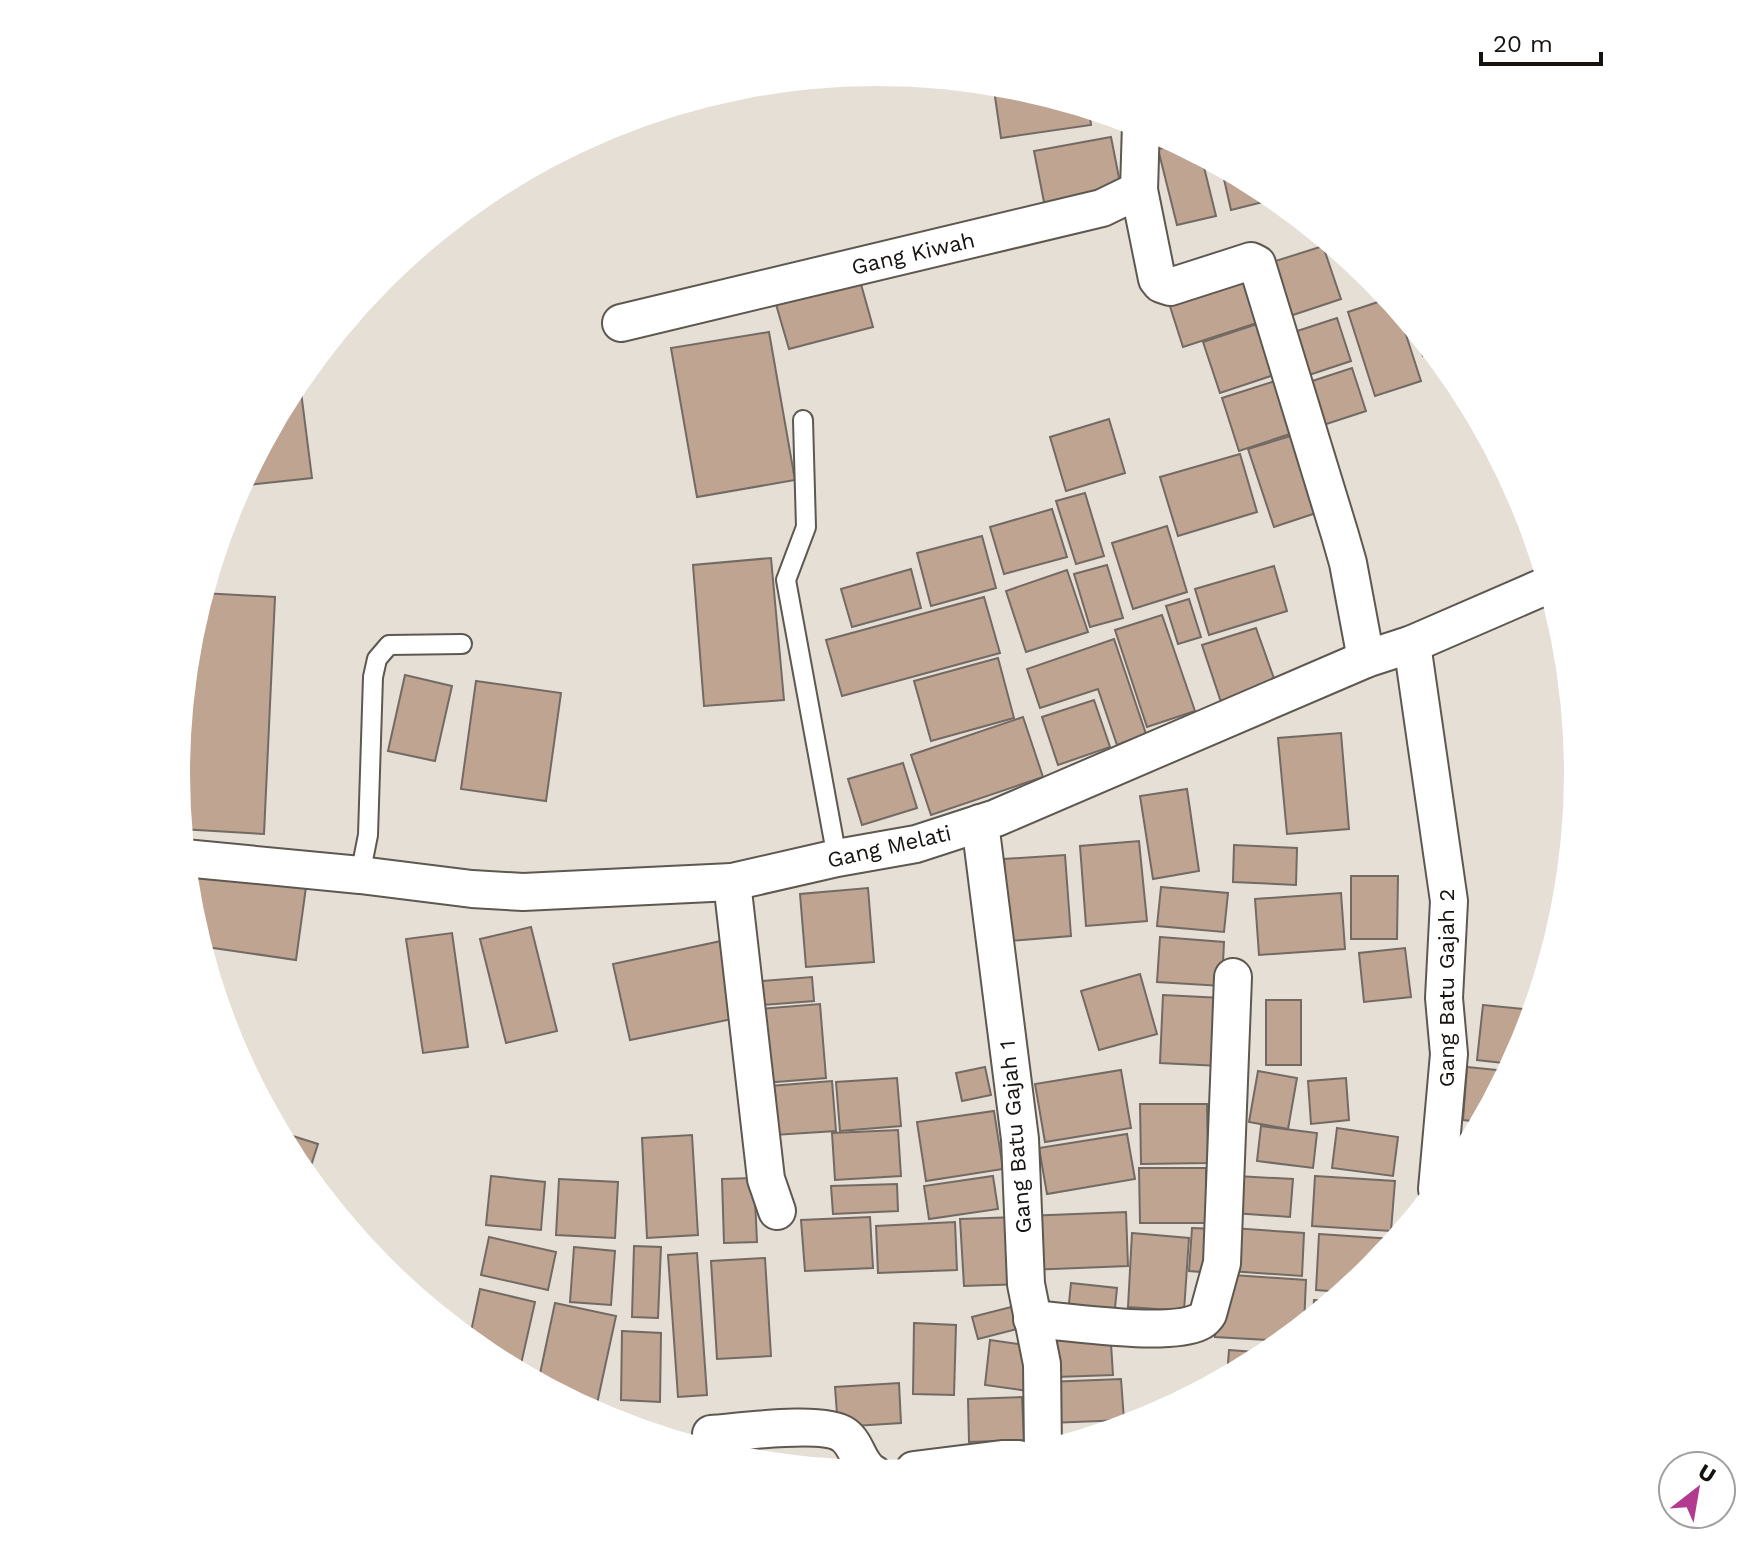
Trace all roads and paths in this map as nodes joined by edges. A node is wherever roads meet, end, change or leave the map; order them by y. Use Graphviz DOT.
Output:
graph roads {
  1 [pos="1141,139"];
  2 [pos="1139,190"];
  3 [pos="621,323"];
  4 [pos="803,420"];
  5 [pos="1538,589"];
  6 [pos="462,644"];
  7 [pos="1412,644"];
  8 [pos="1366,659"];
  9 [pos="980,823"];
  10 [pos="837,858"];
  11 [pos="195,859"];
  12 [pos="360,875"];
  13 [pos="732,882"];
  14 [pos="1233,977"];
  15 [pos="1439,1168"];
  16 [pos="777,1211"];
  17 [pos="1032,1319"];
  18 [pos="711,1434"];
  19 [pos="1043,1440"];
  20 [pos="859,1460"];
  1 -- 2 [label="street"];
  2 -- 3 [label="street, Gang Kiwah"];
  2 -- 8 [label="street"];
  4 -- 10 [label="lane"];
  5 -- 7 [label="street, Gang Melati"];
  6 -- 12 [label="lane"];
  7 -- 8 [label="street, Gang Melati"];
  7 -- 15 [label="street, Gang Batu Gajah 2"];
  8 -- 9 [label="street, Gang Melati"];
  9 -- 10 [label="street, Gang Melati"];
  9 -- 17 [label="street, Gang Batu Gajah 1"];
  10 -- 13 [label="street, Gang Melati"];
  11 -- 12 [label="street, Gang Melati"];
  12 -- 13 [label="street, Gang Melati"];
  13 -- 16 [label="street"];
  14 -- 17 [label="street"];
  17 -- 19 [label="street, Gang Batu Gajah 1"];
  18 -- 20 [label="street"];
}
